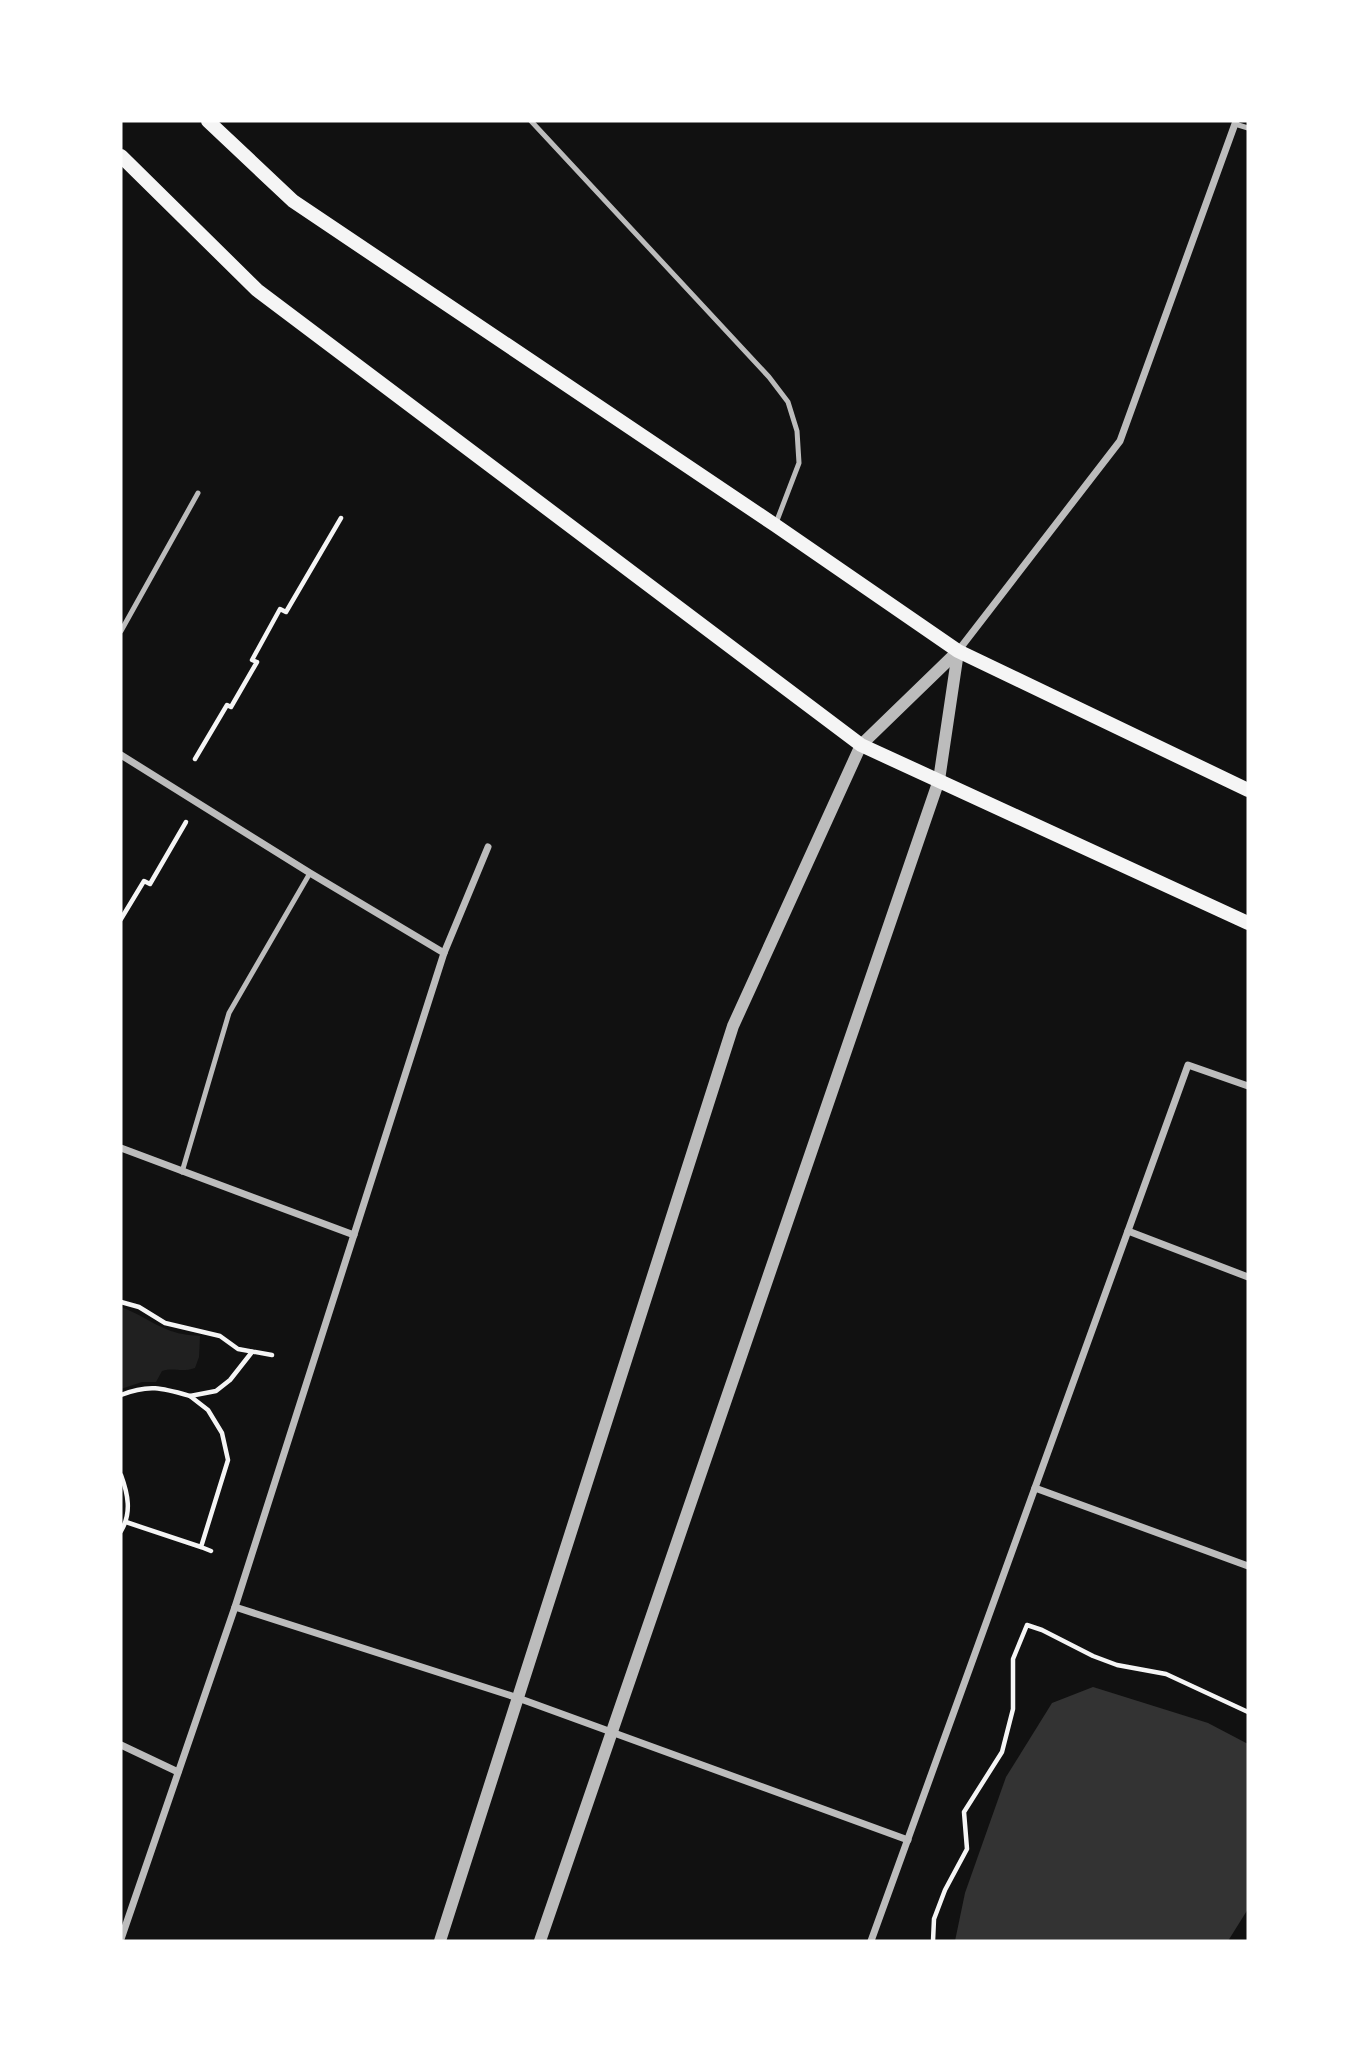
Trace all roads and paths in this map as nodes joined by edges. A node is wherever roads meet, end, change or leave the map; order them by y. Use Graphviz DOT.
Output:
graph roads {
  1 [pos="208,121"];
  2 [pos="531,121"];
  3 [pos="1236,122"];
  4 [pos="1248,128"];
  5 [pos="121,156"];
  6 [pos="198,493"];
  7 [pos="341,519"];
  8 [pos="775,525"];
  9 [pos="121,631"];
  10 [pos="958,651"];
  11 [pos="861,745"];
  12 [pos="121,755"];
  13 [pos="195,759"];
  14 [pos="939,780"];
  15 [pos="1248,790"];
  16 [pos="197,803"];
  17 [pos="488,847"];
  18 [pos="310,873"];
  19 [pos="121,919"];
  20 [pos="1248,923"];
  21 [pos="444,953"];
  22 [pos="1248,1086"];
  23 [pos="121,1148"];
  24 [pos="182,1172"];
  25 [pos="1128,1231"];
  26 [pos="354,1235"];
  27 [pos="1248,1277"];
  28 [pos="121,1302"];
  29 [pos="252,1352"];
  30 [pos="272,1355"];
  31 [pos="121,1395"];
  32 [pos="190,1396"];
  33 [pos="121,1475"];
  34 [pos="1035,1488"];
  35 [pos="126,1522"];
  36 [pos="121,1531"];
  37 [pos="201,1547"];
  38 [pos="211,1551"];
  39 [pos="1248,1566"];
  40 [pos="234,1607"];
  41 [pos="518,1698"];
  42 [pos="1248,1712"];
  43 [pos="613,1733"];
  44 [pos="121,1745"];
  45 [pos="178,1772"];
  46 [pos="908,1840"];
  47 [pos="121,1939"];
  48 [pos="440,1941"];
  49 [pos="540,1941"];
  50 [pos="871,1941"];
  51 [pos="933,1941"];
  1 -- 8 [label="main road"];
  2 -- 8 [label="lane"];
  3 -- 4 [label="lane"];
  3 -- 10 [label="street"];
  5 -- 11 [label="main road"];
  6 -- 9 [label="lane"];
  7 -- 13 [label="path"];
  8 -- 10 [label="main road"];
  10 -- 11 [label="street"];
  10 -- 14 [label="street"];
  10 -- 15 [label="main road"];
  11 -- 14 [label="main road"];
  11 -- 41 [label="street"];
  12 -- 16 [label="street"];
  14 -- 20 [label="main road"];
  14 -- 43 [label="street"];
  16 -- 18 [label="street"];
  16 -- 19 [label="path"];
  17 -- 21 [label="street"];
  18 -- 21 [label="street"];
  18 -- 24 [label="lane"];
  21 -- 26 [label="street"];
  22 -- 25 [label="street"];
  23 -- 24 [label="street"];
  24 -- 26 [label="street"];
  25 -- 27 [label="street"];
  25 -- 34 [label="street"];
  26 -- 40 [label="street"];
  28 -- 29 [label="path"];
  29 -- 30 [label="path"];
  29 -- 32 [label="path"];
  31 -- 32 [label="path"];
  32 -- 37 [label="path"];
  33 -- 35 [label="path"];
  34 -- 39 [label="street"];
  34 -- 46 [label="street"];
  35 -- 36 [label="path"];
  35 -- 37 [label="path"];
  37 -- 38 [label="path"];
  40 -- 41 [label="street"];
  40 -- 45 [label="street"];
  41 -- 43 [label="street"];
  41 -- 48 [label="street"];
  42 -- 51 [label="path"];
  43 -- 46 [label="street"];
  43 -- 49 [label="street"];
  44 -- 45 [label="street"];
  45 -- 47 [label="street"];
  46 -- 50 [label="street"];
}
